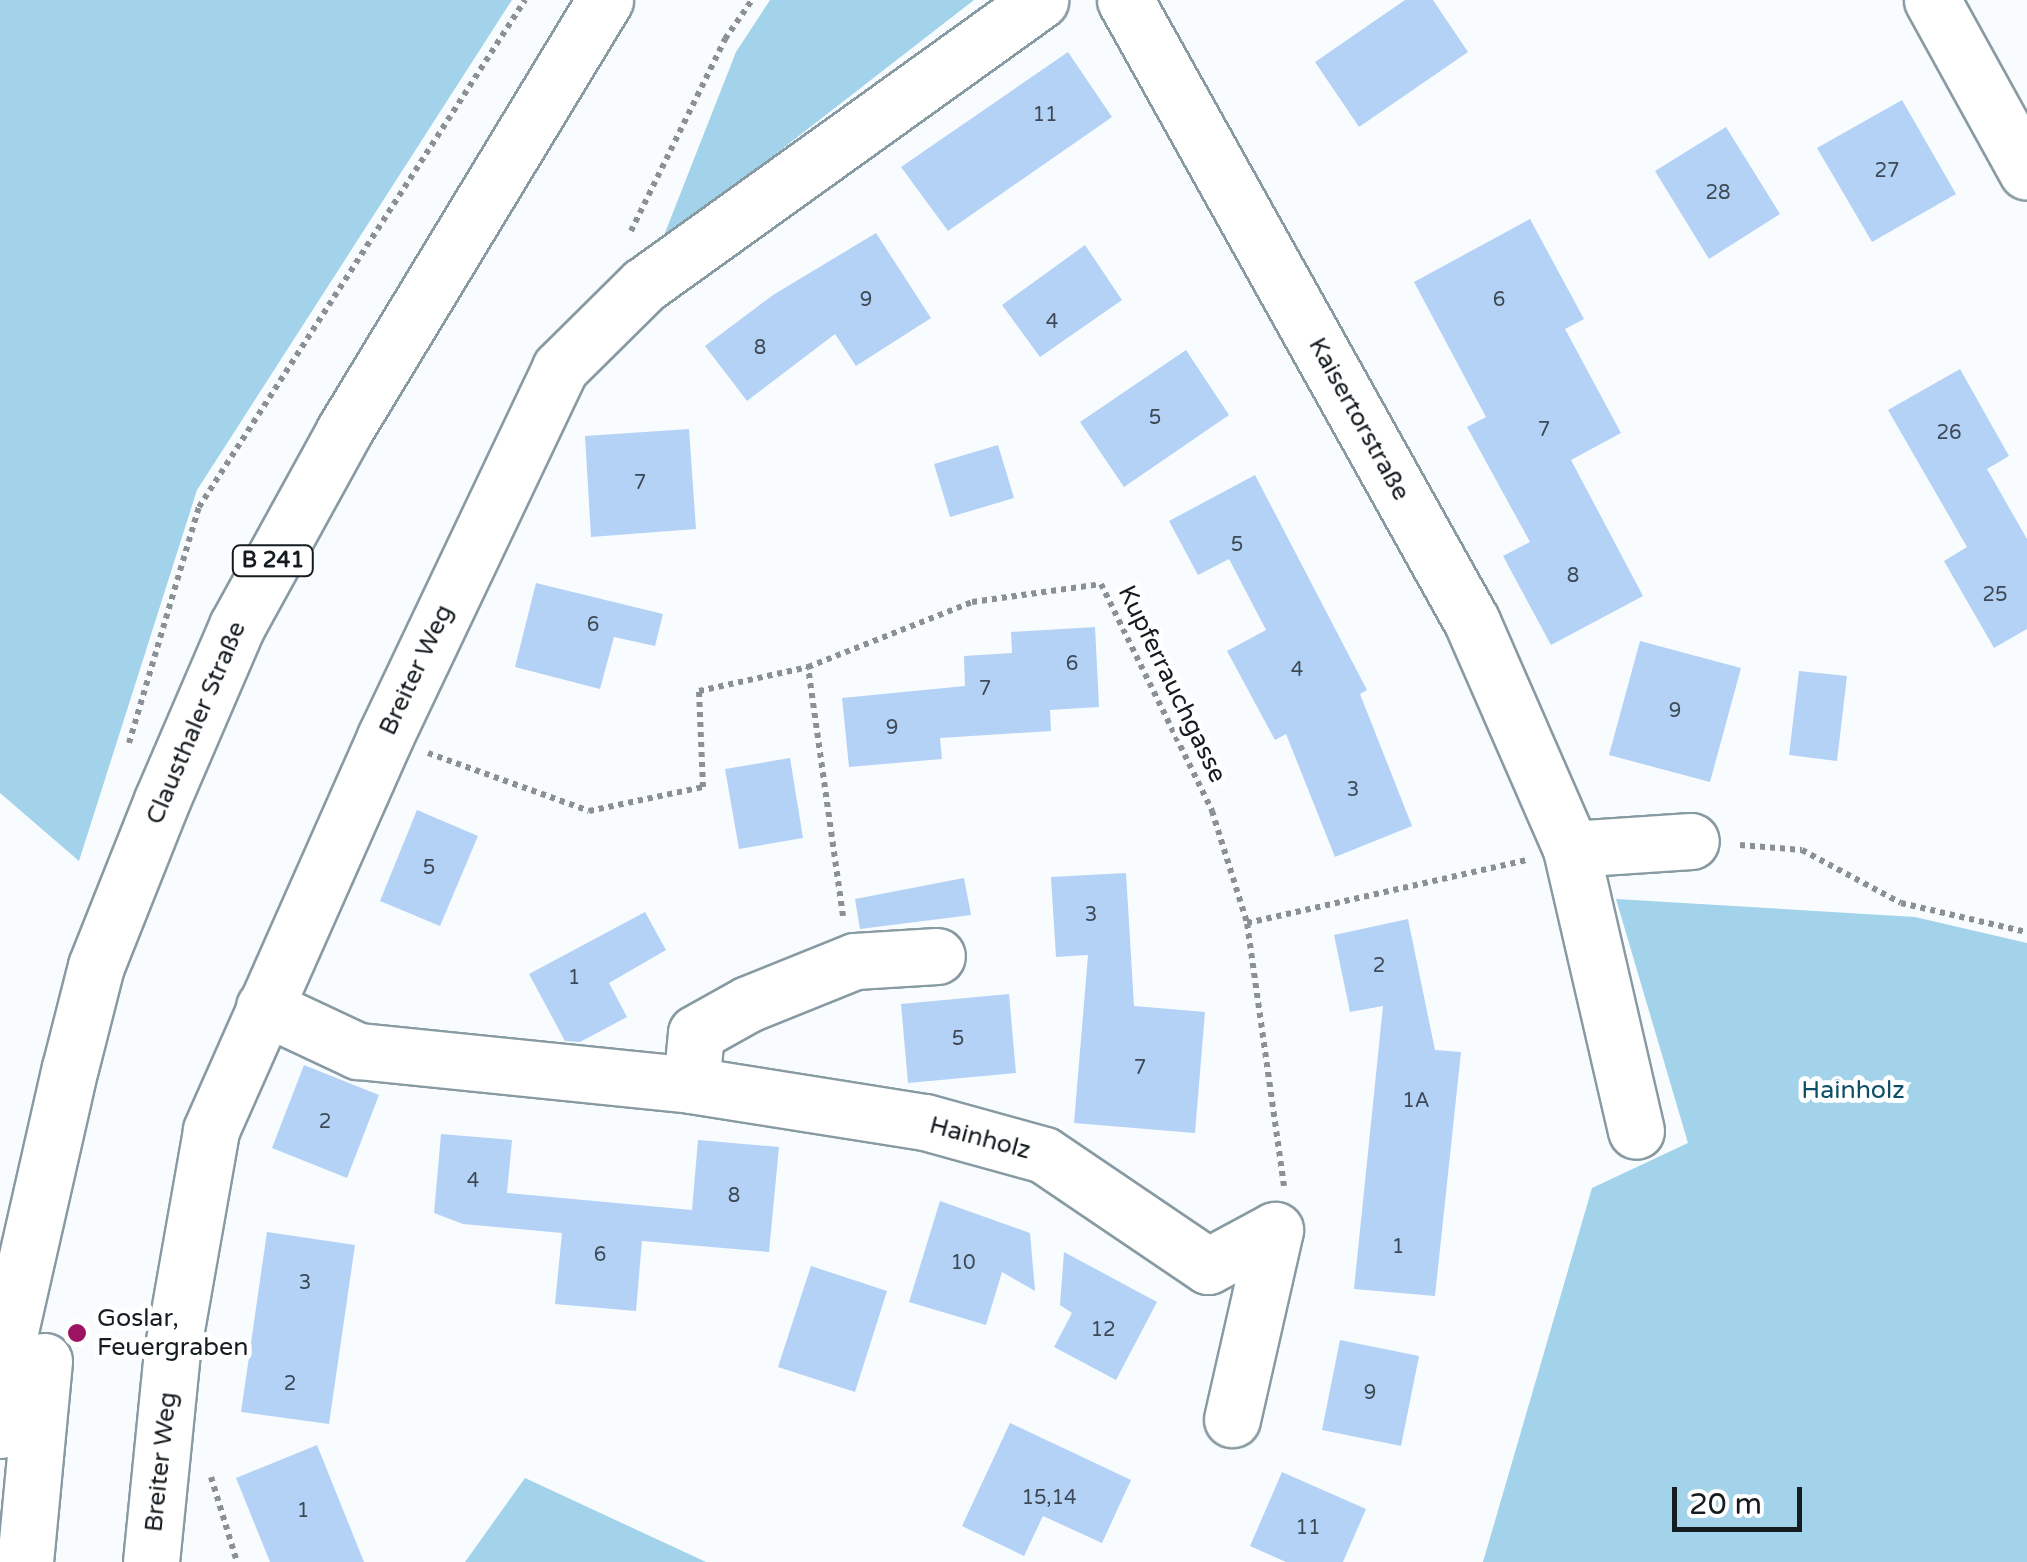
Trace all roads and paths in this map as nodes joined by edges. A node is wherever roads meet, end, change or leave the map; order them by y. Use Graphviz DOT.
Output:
graph roads {
  1 [pos="605,0"];
  2 [pos="752,0"];
  3 [pos="1040,0"];
  4 [pos="1126,0"];
  5 [pos="1932,0"];
  6 [pos="2027,172"];
  7 [pos="624,246"];
  8 [pos="808,668"];
  9 [pos="384,737"];
  10 [pos="1692,841"];
  11 [pos="1571,850"];
  12 [pos="1247,924"];
  13 [pos="845,930"];
  14 [pos="2027,932"];
  15 [pos="938,956"];
  16 [pos="264,1007"];
  17 [pos="690,1085"];
  18 [pos="1636,1131"];
  19 [pos="51,1170"];
  20 [pos="1286,1174"];
  21 [pos="1232,1419"];
  22 [pos="0,1430"];
  23 [pos="25,1562"];
  24 [pos="151,1562"];
  1 -- 19 [label="street, Clausthaler Straße / B 241"];
  2 -- 7 [label="path"];
  3 -- 9 [label="street, Breiter Weg"];
  4 -- 11 [label="street, Kaisertorstraße"];
  5 -- 6 [label="street"];
  8 -- 9 [label="path, Kupferrauchgasse"];
  8 -- 12 [label="path, Kupferrauchgasse"];
  8 -- 13 [label="path"];
  9 -- 16 [label="street, Breiter Weg"];
  10 -- 11 [label="street"];
  10 -- 14 [label="path"];
  11 -- 12 [label="path"];
  11 -- 18 [label="street, Kaisertorstraße"];
  12 -- 20 [label="path, Kupferrauchgasse"];
  15 -- 17 [label="street"];
  16 -- 17 [label="street, Hainholz"];
  16 -- 24 [label="street, Breiter Weg"];
  17 -- 21 [label="street, Hainholz"];
  19 -- 22 [label="street, Clausthaler Straße / B 241"];
  19 -- 23 [label="street, Clausthaler Straße / B 241"];
}
